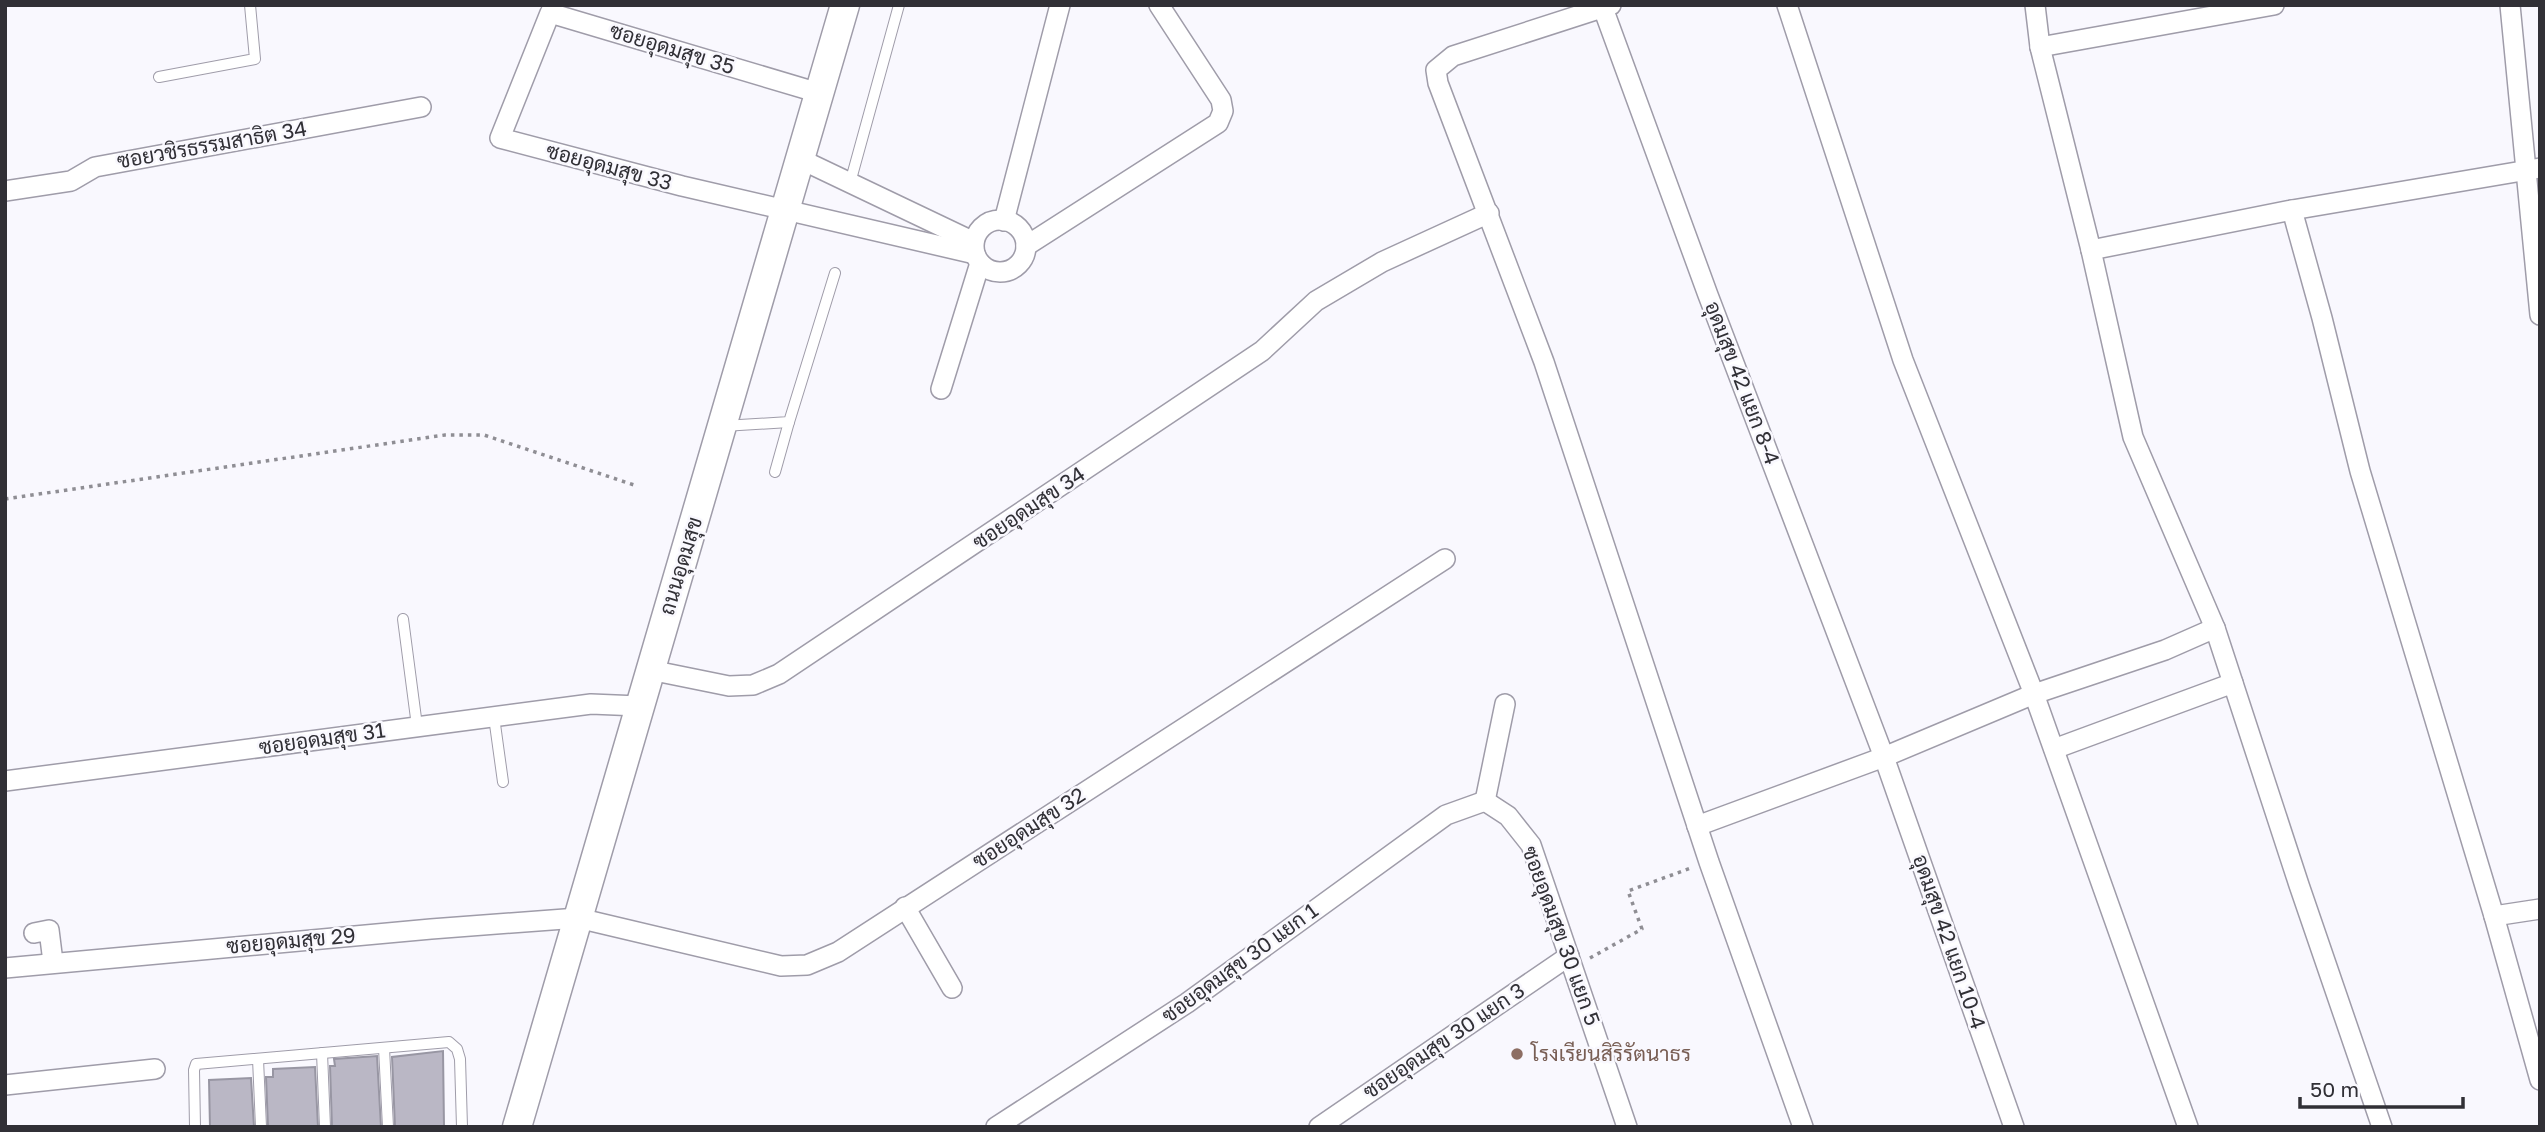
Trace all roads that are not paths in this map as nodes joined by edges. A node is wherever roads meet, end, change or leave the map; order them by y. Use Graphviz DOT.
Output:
graph roads {
  1 [pos="250,5"];
  2 [pos="845,5"];
  3 [pos="899,5"];
  4 [pos="1060,5"];
  5 [pos="1159,5"];
  6 [pos="1787,5"];
  7 [pos="2035,5"];
  8 [pos="2274,5"];
  9 [pos="2510,5"];
  10 [pos="1607,7"];
  11 [pos="2040,47"];
  12 [pos="525,76"];
  13 [pos="159,77"];
  14 [pos="819,93"];
  15 [pos="421,107"];
  16 [pos="800,159"];
  17 [pos="2532,170"];
  18 [pos="850,183"];
  19 [pos="5,191"];
  20 [pos="784,210"];
  21 [pos="2292,210"];
  22 [pos="1489,213"];
  23 [pos="1004,221"];
  24 [pos="1026,246"];
  25 [pos="2091,250"];
  26 [pos="976,253"];
  27 [pos="835,273"];
  28 [pos="2540,315"];
  29 [pos="941,389"];
  30 [pos="789,422"];
  31 [pos="723,426"];
  32 [pos="775,472"];
  33 [pos="1445,559"];
  34 [pos="402,619"];
  35 [pos="2215,628"];
  36 [pos="650,670"];
  37 [pos="2233,683"];
  38 [pos="2034,694"];
  39 [pos="1504,704"];
  40 [pos="639,706"];
  41 [pos="494,717"];
  42 [pos="417,726"];
  43 [pos="2054,749"];
  44 [pos="1884,757"];
  45 [pos="5,781"];
  46 [pos="503,782"];
  47 [pos="1485,802"];
  48 [pos="1697,826"];
  49 [pos="905,907"];
  50 [pos="2540,909"];
  51 [pos="2494,916"];
  52 [pos="578,918"];
  53 [pos="34,933"];
  54 [pos="52,962"];
  55 [pos="1571,962"];
  56 [pos="5,968"];
  57 [pos="952,988"];
  58 [pos="384,1048"];
  59 [pos="323,1053"];
  60 [pos="258,1059"];
  61 [pos="155,1069"];
  62 [pos="2540,1080"];
  63 [pos="5,1085"];
  64 [pos="195,1127"];
  65 [pos="261,1127"];
  66 [pos="324,1127"];
  67 [pos="388,1127"];
  68 [pos="462,1127"];
  69 [pos="517,1127"];
  70 [pos="996,1127"];
  71 [pos="1319,1127"];
  72 [pos="1627,1127"];
  73 [pos="1803,1127"];
  74 [pos="2014,1127"];
  75 [pos="2188,1127"];
  76 [pos="2382,1127"];
  1 -- 13 [label="lane"];
  2 -- 14 [label="main road, ถนนอุดมสุข"];
  3 -- 18 [label="lane"];
  4 -- 23 [label="street"];
  5 -- 24 [label="street"];
  6 -- 38 [label="street"];
  7 -- 11 [label="street"];
  8 -- 11 [label="street"];
  9 -- 17 [label="street"];
  10 -- 22 [label="street"];
  10 -- 44 [label="street, อุดมสุข 42 แยก 8-4"];
  11 -- 25 [label="street"];
  12 -- 14 [label="street, ซอยอุดมสุข 35"];
  12 -- 20 [label="street, ซอยอุดมสุข 33"];
  14 -- 16 [label="main road, ถนนอุดมสุข"];
  15 -- 19 [label="street, ซอยวชิรธรรมสาธิต 34"];
  16 -- 18 [label="street"];
  16 -- 20 [label="main road, ถนนอุดมสุข"];
  17 -- 21 [label="street"];
  17 -- 28 [label="street"];
  18 -- 26 [label="street"];
  20 -- 26 [label="street"];
  20 -- 31 [label="main road, ถนนอุดมสุข"];
  21 -- 25 [label="street"];
  21 -- 51 [label="street"];
  22 -- 36 [label="street, ซอยอุดมสุข 34"];
  22 -- 48 [label="street"];
  23 -- 24 [label="street"];
  23 -- 26 [label="street"];
  24 -- 26 [label="street"];
  25 -- 35 [label="street"];
  26 -- 29 [label="street"];
  27 -- 30 [label="lane"];
  30 -- 31 [label="lane"];
  30 -- 32 [label="lane"];
  31 -- 36 [label="main road, ถนนอุดมสุข"];
  33 -- 49 [label="street, ซอยอุดมสุข 32"];
  34 -- 42 [label="lane"];
  35 -- 37 [label="street"];
  35 -- 38 [label="street"];
  36 -- 40 [label="main road, ถนนอุดมสุข"];
  37 -- 43 [label="street"];
  37 -- 76 [label="street"];
  38 -- 43 [label="street"];
  38 -- 44 [label="street"];
  39 -- 47 [label="street"];
  40 -- 41 [label="street, ซอยอุดมสุข 31"];
  40 -- 52 [label="main road, ถนนอุดมสุข"];
  41 -- 42 [label="street, ซอยอุดมสุข 31"];
  41 -- 46 [label="lane"];
  42 -- 45 [label="street, ซอยอุดมสุข 31"];
  43 -- 75 [label="street"];
  44 -- 48 [label="street"];
  44 -- 74 [label="street, อุดมสุข 42 แยก 10-4"];
  47 -- 55 [label="street, ซอยอุดมสุข 30 แยก 5"];
  47 -- 70 [label="street, ซอยอุดมสุข 30 แยก 1"];
  48 -- 73 [label="street"];
  49 -- 52 [label="street, ซอยอุดมสุข 32"];
  49 -- 57 [label="street"];
  50 -- 51 [label="street"];
  51 -- 62 [label="street"];
  52 -- 54 [label="street, ซอยอุดมสุข 29"];
  52 -- 69 [label="main road, ถนนอุดมสุข"];
  53 -- 54 [label="street"];
  54 -- 56 [label="street, ซอยอุดมสุข 29"];
  55 -- 71 [label="street, ซอยอุดมสุข 30 แยก 3"];
  55 -- 72 [label="street, ซอยอุดมสุข 30 แยก 5"];
  58 -- 59 [label="lane"];
  58 -- 67 [label="lane"];
  58 -- 68 [label="lane"];
  59 -- 60 [label="lane"];
  59 -- 66 [label="lane"];
  60 -- 64 [label="lane"];
  60 -- 65 [label="lane"];
  61 -- 63 [label="street"];
}
